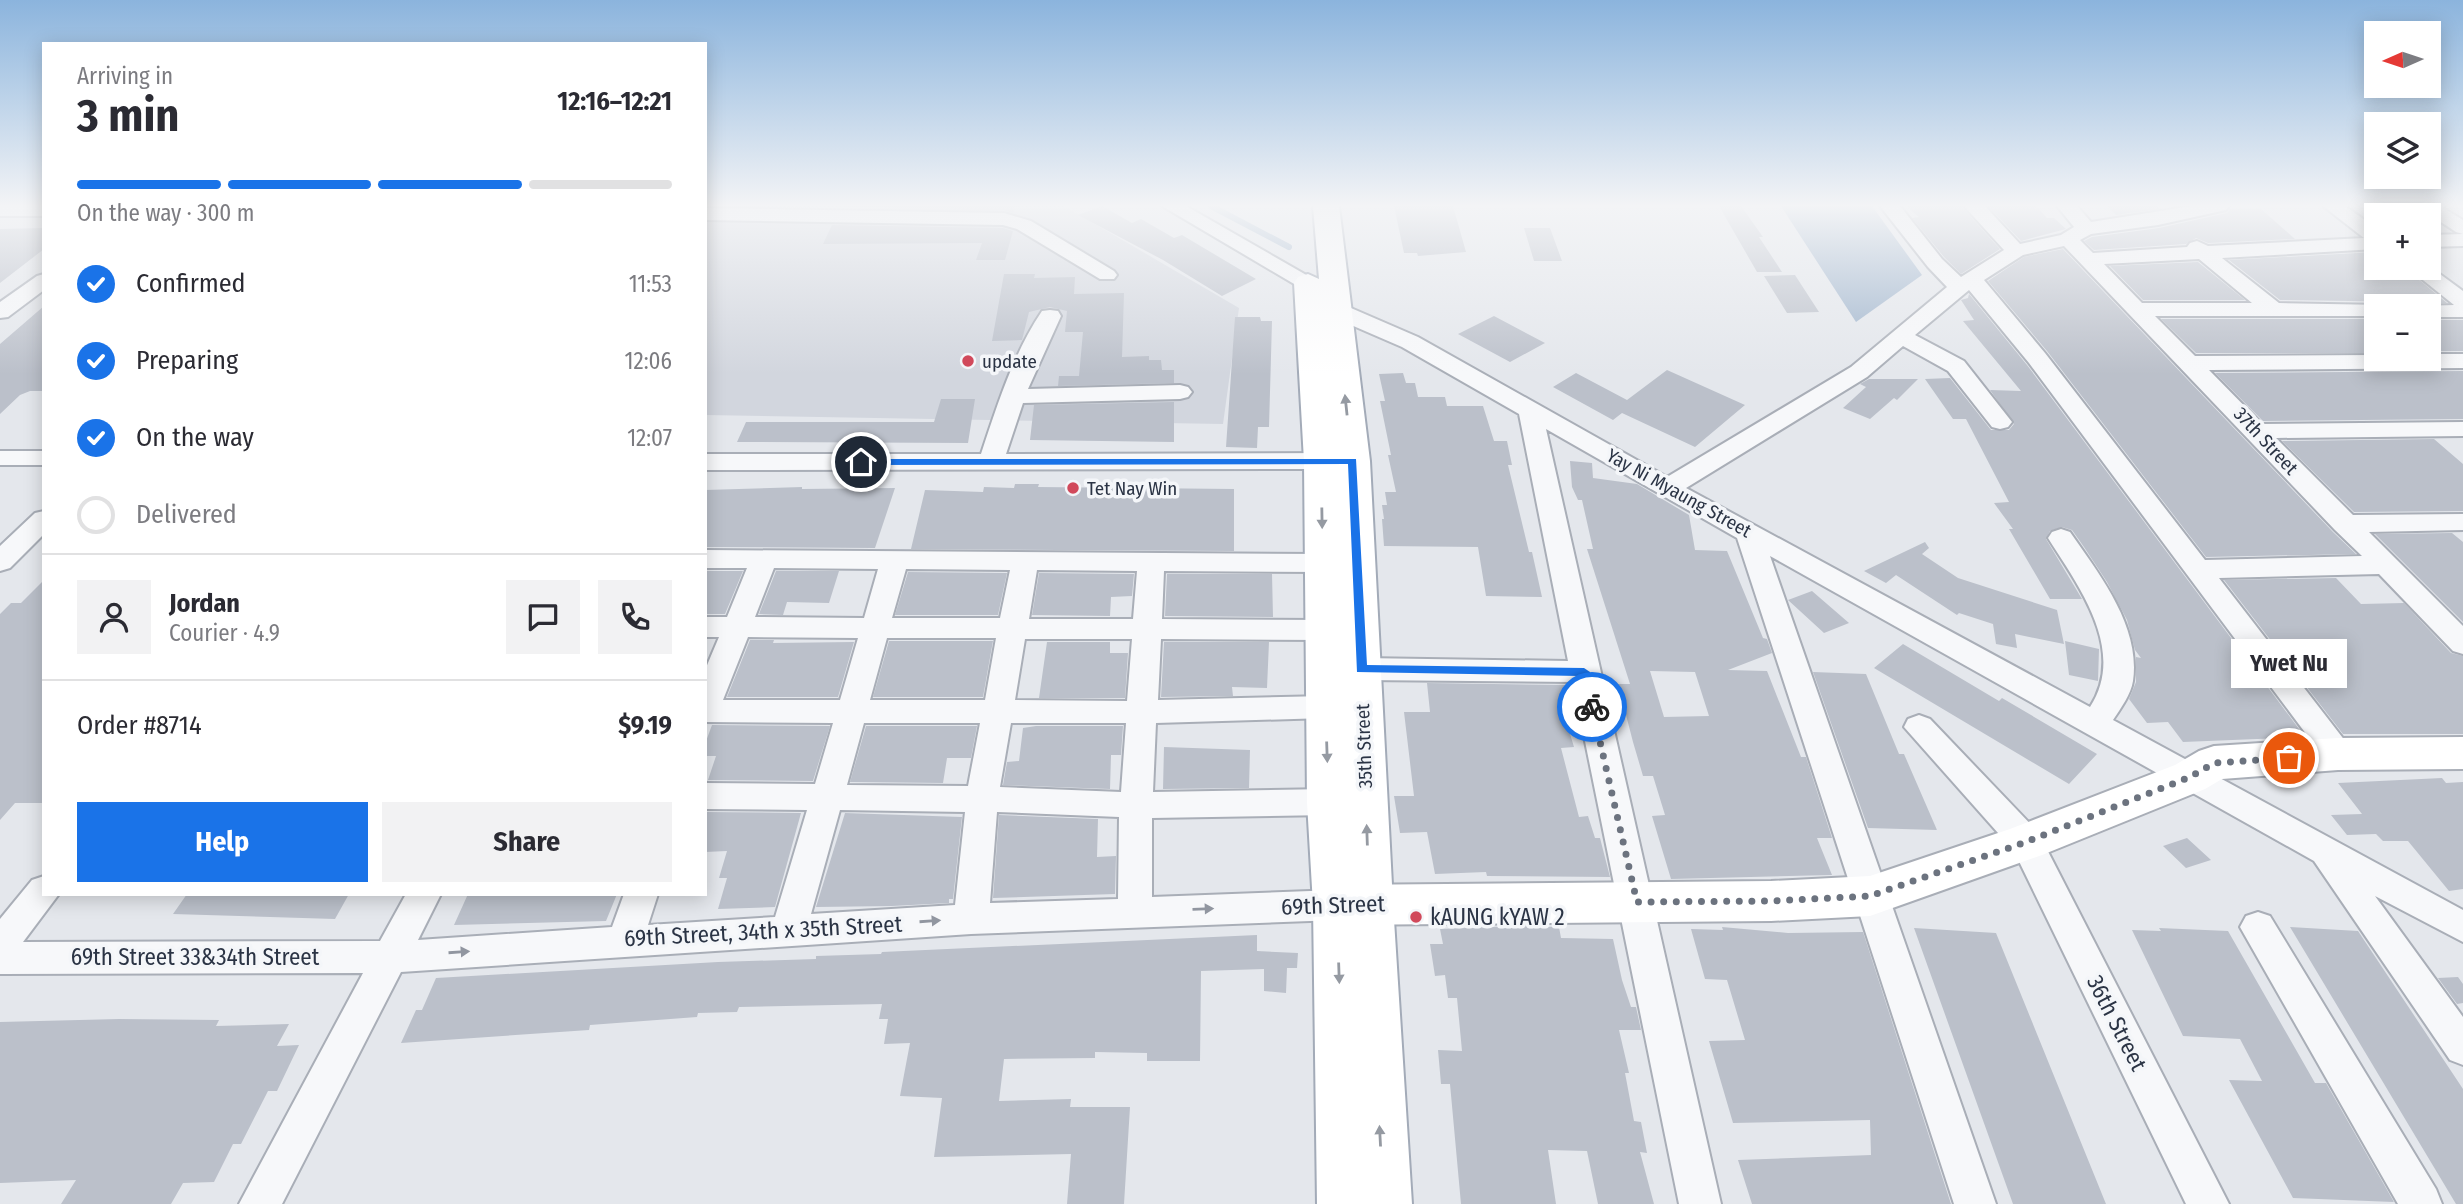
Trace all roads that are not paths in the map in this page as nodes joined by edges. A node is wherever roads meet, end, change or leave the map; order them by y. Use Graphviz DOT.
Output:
graph roads {
  1 [pos="1086,262"];
  2 [pos="1270,262"];
  3 [pos="1306,262"];
  4 [pos="1331,262"];
  5 [pos="1935,262"];
  6 [pos="1998,262"];
  7 [pos="2091,262"];
  8 [pos="2216,262"];
  9 [pos="1107,275"];
  10 [pos="2433,280"];
  11 [pos="42,281"];
  12 [pos="1965,283"];
  13 [pos="1308,284"];
  14 [pos="2462,303"];
  15 [pos="2441,308"];
  16 [pos="2139,309"];
  17 [pos="1336,310"];
  18 [pos="2274,310"];
  19 [pos="2364,310"];
  20 [pos="0,312"];
  21 [pos="1050,316"];
  22 [pos="1900,336"];
  23 [pos="2463,361"];
  24 [pos="2192,363"];
  25 [pos="1181,392"];
  26 [pos="1012,396"];
  27 [pos="1530,409"];
  28 [pos="2000,422"];
  29 [pos="2463,429"];
  30 [pos="2258,431"];
  31 [pos="0,458"];
  32 [pos="42,458"];
  33 [pos="991,461"];
  34 [pos="1337,461"];
  35 [pos="707,462"];
  36 [pos="1667,488"];
  37 [pos="42,521"];
  38 [pos="2463,522"];
  39 [pos="2344,524"];
  40 [pos="1748,532"];
  41 [pos="2061,538"];
  42 [pos="707,559"];
  43 [pos="764,559"];
  44 [pos="895,559"];
  45 [pos="1025,560"];
  46 [pos="1151,560"];
  47 [pos="0,562"];
  48 [pos="1323,563"];
  49 [pos="2385,565"];
  50 [pos="2198,569"];
  51 [pos="707,626"];
  52 [pos="739,626"];
  53 [pos="875,628"];
  54 [pos="1013,629"];
  55 [pos="1148,629"];
  56 [pos="1324,630"];
  57 [pos="2459,637"];
  58 [pos="1362,669"];
  59 [pos="1584,672"];
  60 [pos="707,704"];
  61 [pos="1326,707"];
  62 [pos="707,709"];
  63 [pos="853,712"];
  64 [pos="997,712"];
  65 [pos="1141,712"];
  66 [pos="2095,724"];
  67 [pos="1919,727"];
  68 [pos="2463,753"];
  69 [pos="2338,754"];
  70 [pos="2190,777"];
  71 [pos="707,796"];
  72 [pos="827,797"];
  73 [pos="982,799"];
  74 [pos="1329,802"];
  75 [pos="1136,805"];
  76 [pos="2026,842"];
  77 [pos="2324,850"];
  78 [pos="42,892"];
  79 [pos="423,896"];
  80 [pos="640,896"];
  81 [pos="1870,896"];
  82 [pos="1637,902"];
  83 [pos="1353,904"];
  84 [pos="1135,912"];
  85 [pos="971,919"];
  86 [pos="2258,927"];
  87 [pos="2463,927"];
  88 [pos="789,930"];
  89 [pos="625,940"];
  90 [pos="0,945"];
  91 [pos="391,957"];
  92 [pos="0,958"];
  93 [pos="2463,1048"];
  94 [pos="260,1204"];
  95 [pos="1345,1204"];
  96 [pos="1384,1204"];
  97 [pos="1700,1204"];
  98 [pos="1975,1204"];
  99 [pos="2208,1204"];
  100 [pos="2421,1204"];
  1 -- 9 [label="street"];
  2 -- 13 [label="street, Yay Ni Myaung Street"];
  3 -- 13 [label="main road, 35th Street"];
  4 -- 17 [label="main road, 35th Street"];
  5 -- 12 [label="street"];
  6 -- 12 [label="street"];
  7 -- 16 [label="street, 37th Street"];
  8 -- 18 [label="street"];
  10 -- 14 [label="street"];
  11 -- 20 [label="street"];
  12 -- 22 [label="street"];
  12 -- 50 [label="street"];
  13 -- 17 [label="street, Yay Ni Myaung Street"];
  13 -- 34 [label="main road, 35th Street"];
  14 -- 15 [label="street"];
  16 -- 18 [label="street"];
  16 -- 24 [label="street, 37th Street"];
  17 -- 27 [label="street, Yay Ni Myaung Street"];
  34 -- 17 [label="main road, 35th Street, one-way"];
  18 -- 19 [label="street"];
  21 -- 26 [label="street"];
  22 -- 28 [label="street"];
  22 -- 36 [label="street"];
  23 -- 24 [label="street"];
  24 -- 30 [label="street, 37th Street"];
  25 -- 26 [label="street"];
  26 -- 33 [label="street"];
  27 -- 36 [label="street, Yay Ni Myaung Street"];
  27 -- 59 [label="street"];
  29 -- 30 [label="street"];
  30 -- 39 [label="street, 37th Street"];
  31 -- 32 [label="street"];
  33 -- 34 [label="street"];
  33 -- 35 [label="street"];
  34 -- 48 [label="main road, 35th Street, one-way"];
  34 -- 58 [label="main road, 35th Street"];
  36 -- 40 [label="street, Yay Ni Myaung Street"];
  37 -- 47 [label="street"];
  38 -- 39 [label="street"];
  39 -- 49 [label="street, 37th Street"];
  40 -- 66 [label="street, Yay Ni Myaung Street"];
  40 -- 81 [label="street"];
  41 -- 66 [label="street"];
  42 -- 43 [label="street"];
  43 -- 44 [label="street"];
  43 -- 52 [label="street"];
  44 -- 45 [label="street"];
  44 -- 53 [label="street"];
  45 -- 46 [label="street"];
  45 -- 54 [label="street"];
  46 -- 48 [label="street"];
  46 -- 55 [label="street"];
  48 -- 56 [label="main road, 35th Street"];
  49 -- 50 [label="street"];
  49 -- 57 [label="street, 37th Street"];
  50 -- 69 [label="street"];
  51 -- 52 [label="street"];
  52 -- 53 [label="street"];
  52 -- 60 [label="street"];
  53 -- 54 [label="street"];
  53 -- 63 [label="street"];
  54 -- 55 [label="street"];
  54 -- 64 [label="street"];
  55 -- 56 [label="street"];
  55 -- 65 [label="street"];
  56 -- 61 [label="main road, 35th Street"];
  58 -- 59 [label="street"];
  83 -- 58 [label="main road, 35th Street, one-way"];
  59 -- 82 [label="street"];
  61 -- 65 [label="street"];
  61 -- 74 [label="main road, 35th Street, one-way"];
  62 -- 63 [label="street"];
  63 -- 64 [label="street"];
  63 -- 72 [label="street"];
  64 -- 65 [label="street"];
  64 -- 73 [label="street"];
  65 -- 75 [label="street"];
  66 -- 70 [label="street, Yay Ni Myaung Street"];
  67 -- 76 [label="street, 36th Street"];
  68 -- 69 [label="main road, 69th Street"];
  69 -- 70 [label="main road, 69th Street"];
  70 -- 76 [label="main road, 69th Street"];
  70 -- 77 [label="street, Yay Ni Myaung Street"];
  71 -- 72 [label="street"];
  72 -- 73 [label="street"];
  72 -- 88 [label="street"];
  73 -- 75 [label="street"];
  73 -- 85 [label="street"];
  74 -- 75 [label="street"];
  74 -- 83 [label="main road, 35th Street"];
  75 -- 84 [label="street"];
  76 -- 81 [label="main road, 69th Street"];
  76 -- 99 [label="street, 36th Street"];
  77 -- 87 [label="street, Yay Ni Myaung Street"];
  77 -- 93 [label="street"];
  78 -- 90 [label="street"];
  79 -- 91 [label="street"];
  80 -- 89 [label="street"];
  81 -- 82 [label="main road, 69th Street"];
  81 -- 98 [label="street"];
  82 -- 83 [label="main road, 69th Street"];
  82 -- 97 [label="street"];
  84 -- 83 [label="street, 69th Street, one-way"];
  83 -- 95 [label="main road, 35th Street, one-way"];
  96 -- 83 [label="main road, 35th Street, one-way"];
  84 -- 85 [label="street, 69th Street, 34th x 35th Street"];
  88 -- 85 [label="street, 69th Street, 34th x 35th Street, one-way"];
  86 -- 100 [label="street"];
  88 -- 89 [label="street, 69th Street, 34th x 35th Street"];
  91 -- 89 [label="street, 69th Street, 34th x 35th Street, one-way"];
  91 -- 92 [label="street, 69th Street 33&34th Street"];
  91 -- 94 [label="street"];
}
